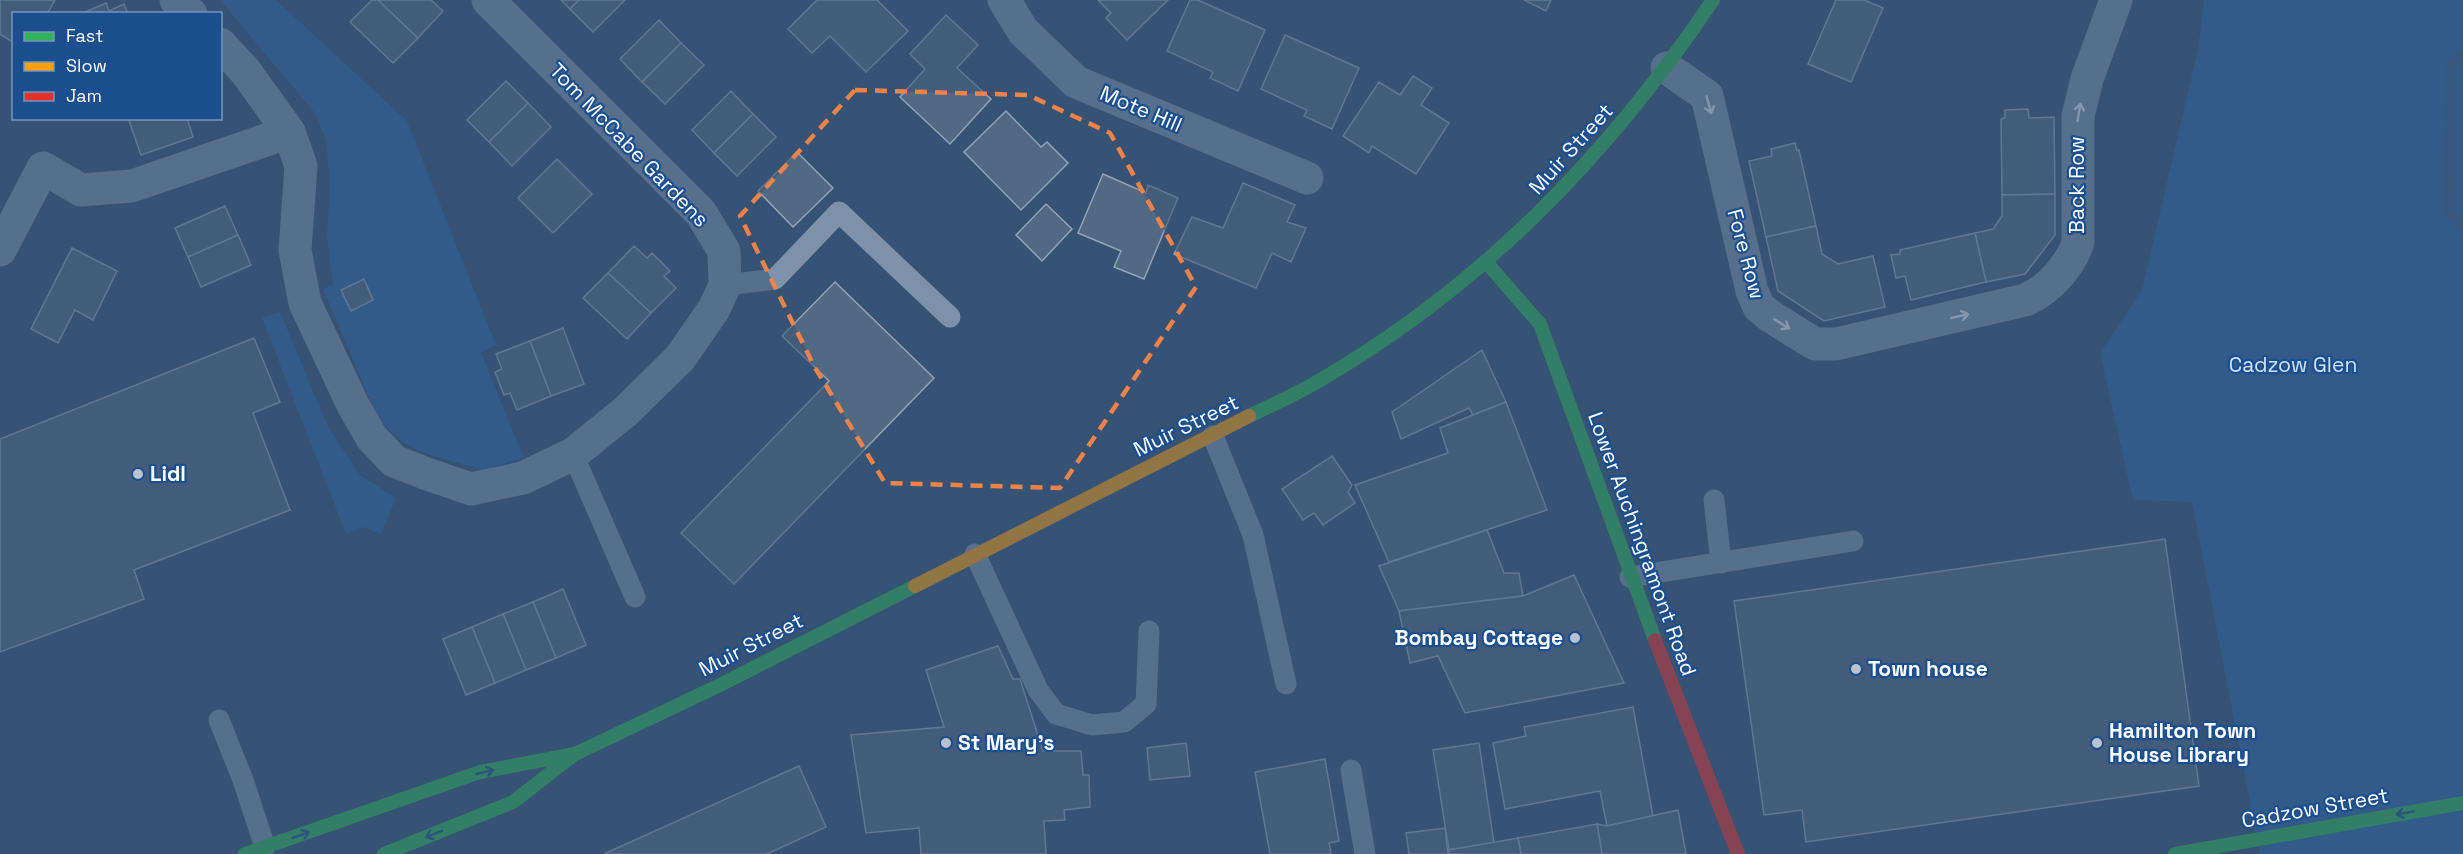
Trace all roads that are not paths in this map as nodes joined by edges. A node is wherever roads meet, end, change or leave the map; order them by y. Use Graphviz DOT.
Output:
graph roads {
  1 [pos="176,0"];
  2 [pos="488,0"];
  3 [pos="1004,0"];
  4 [pos="1713,0"];
  5 [pos="2116,0"];
  6 [pos="189,12"];
  7 [pos="222,46"];
  8 [pos="1667,68"];
  9 [pos="289,132"];
  10 [pos="1307,178"];
  11 [pos="0,250"];
  12 [pos="1486,262"];
  13 [pos="725,285"];
  14 [pos="950,317"];
  15 [pos="1902,329"];
  16 [pos="1213,436"];
  17 [pos="573,454"];
  18 [pos="1714,500"];
  19 [pos="1853,541"];
  20 [pos="975,554"];
  21 [pos="1721,562"];
  22 [pos="1630,577"];
  23 [pos="635,597"];
  24 [pos="1149,632"];
  25 [pos="1286,684"];
  26 [pos="219,720"];
  27 [pos="575,754"];
  28 [pos="1351,770"];
  29 [pos="2463,803"];
  30 [pos="260,852"];
  31 [pos="384,854"];
  32 [pos="1365,854"];
  33 [pos="1738,854"];
  34 [pos="2175,854"];
  1 -- 6 [label="street"];
  2 -- 13 [label="street, Tom McCabe Gardens"];
  3 -- 10 [label="street, Mote Hill"];
  4 -- 8 [label="main road, Muir Street"];
  15 -- 5 [label="street, Back Row, one-way"];
  7 -- 9 [label="street, Tom McCabe Gardens"];
  8 -- 12 [label="main road, Muir Street"];
  8 -- 15 [label="street, Fore Row, one-way"];
  9 -- 11 [label="street"];
  9 -- 17 [label="street, Tom McCabe Gardens"];
  12 -- 16 [label="main road, Muir Street"];
  12 -- 22 [label="main road, Lower Auchingramont Road"];
  13 -- 14 [label="lane"];
  13 -- 17 [label="street, Tom McCabe Gardens"];
  16 -- 20 [label="main road, Muir Street"];
  16 -- 25 [label="lane"];
  17 -- 23 [label="lane"];
  18 -- 21 [label="lane"];
  19 -- 21 [label="lane"];
  20 -- 24 [label="lane"];
  20 -- 27 [label="main road, Muir Street"];
  21 -- 22 [label="lane"];
  22 -- 33 [label="main road, Lower Auchingramont Road"];
  26 -- 30 [label="lane"];
  30 -- 27 [label="main road, Muir Street, one-way"];
  27 -- 31 [label="main road, Muir Street, one-way"];
  28 -- 32 [label="lane"];
  29 -- 34 [label="main road, Cadzow Street, one-way"];
}
